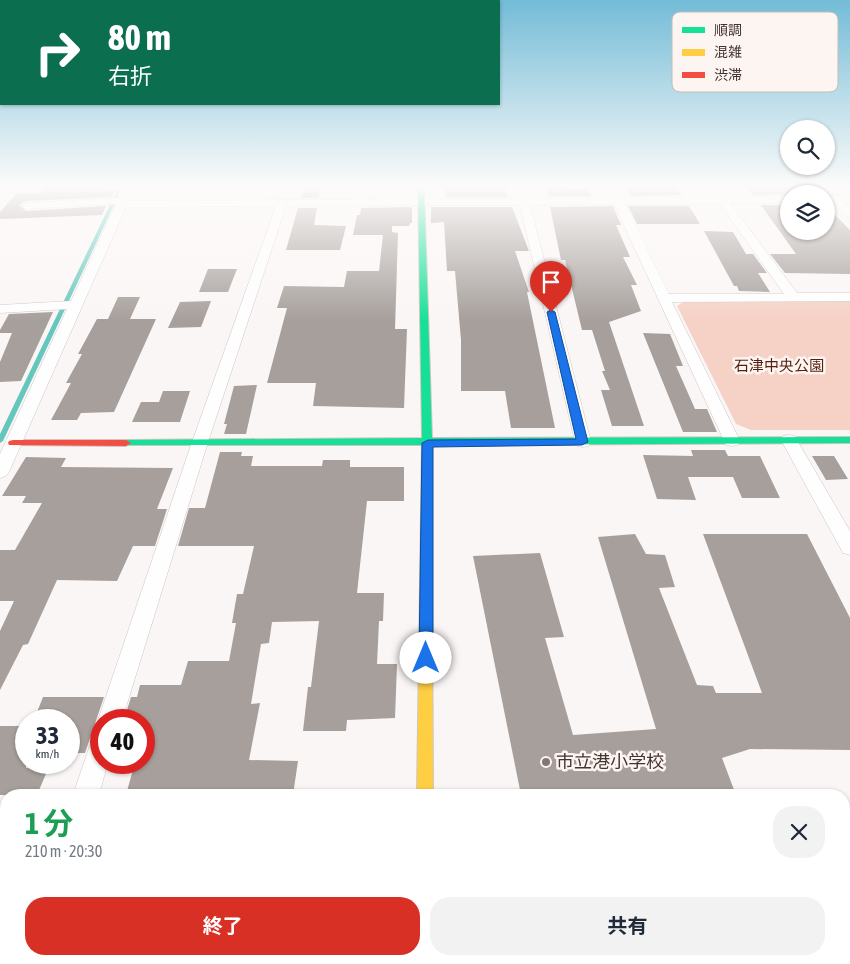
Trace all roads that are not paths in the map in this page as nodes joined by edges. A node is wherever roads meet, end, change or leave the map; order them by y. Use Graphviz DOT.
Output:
graph roads {
  1 [pos="109,231"];
  2 [pos="272,231"];
  3 [pos="423,231"];
  4 [pos="531,231"];
  5 [pos="633,231"];
  6 [pos="745,231"];
  7 [pos="793,297"];
  8 [pos="850,297"];
  9 [pos="666,298"];
  10 [pos="75,305"];
  11 [pos="0,309"];
  12 [pos="789,440"];
  13 [pos="850,440"];
  14 [pos="732,441"];
  15 [pos="200,442"];
  16 [pos="582,442"];
  17 [pos="13,443"];
  18 [pos="428,443"];
  19 [pos="0,472"];
  20 [pos="850,548"];
  21 [pos="114,709"];
  22 [pos="93,774"];
  23 [pos="88,789"];
  24 [pos="424,789"];
  1 -- 10 [label="street"];
  2 -- 15 [label="street"];
  3 -- 18 [label="street"];
  4 -- 16 [label="street"];
  5 -- 9 [label="street"];
  6 -- 7 [label="street"];
  7 -- 8 [label="street"];
  7 -- 9 [label="street"];
  9 -- 14 [label="street"];
  10 -- 11 [label="street"];
  10 -- 17 [label="street"];
  12 -- 13 [label="street"];
  12 -- 14 [label="street"];
  12 -- 20 [label="street"];
  14 -- 16 [label="street"];
  15 -- 17 [label="street"];
  15 -- 18 [label="street"];
  15 -- 21 [label="street"];
  16 -- 18 [label="street"];
  17 -- 19 [label="street"];
  18 -- 24 [label="street"];
  22 -- 23 [label="street"];
}
